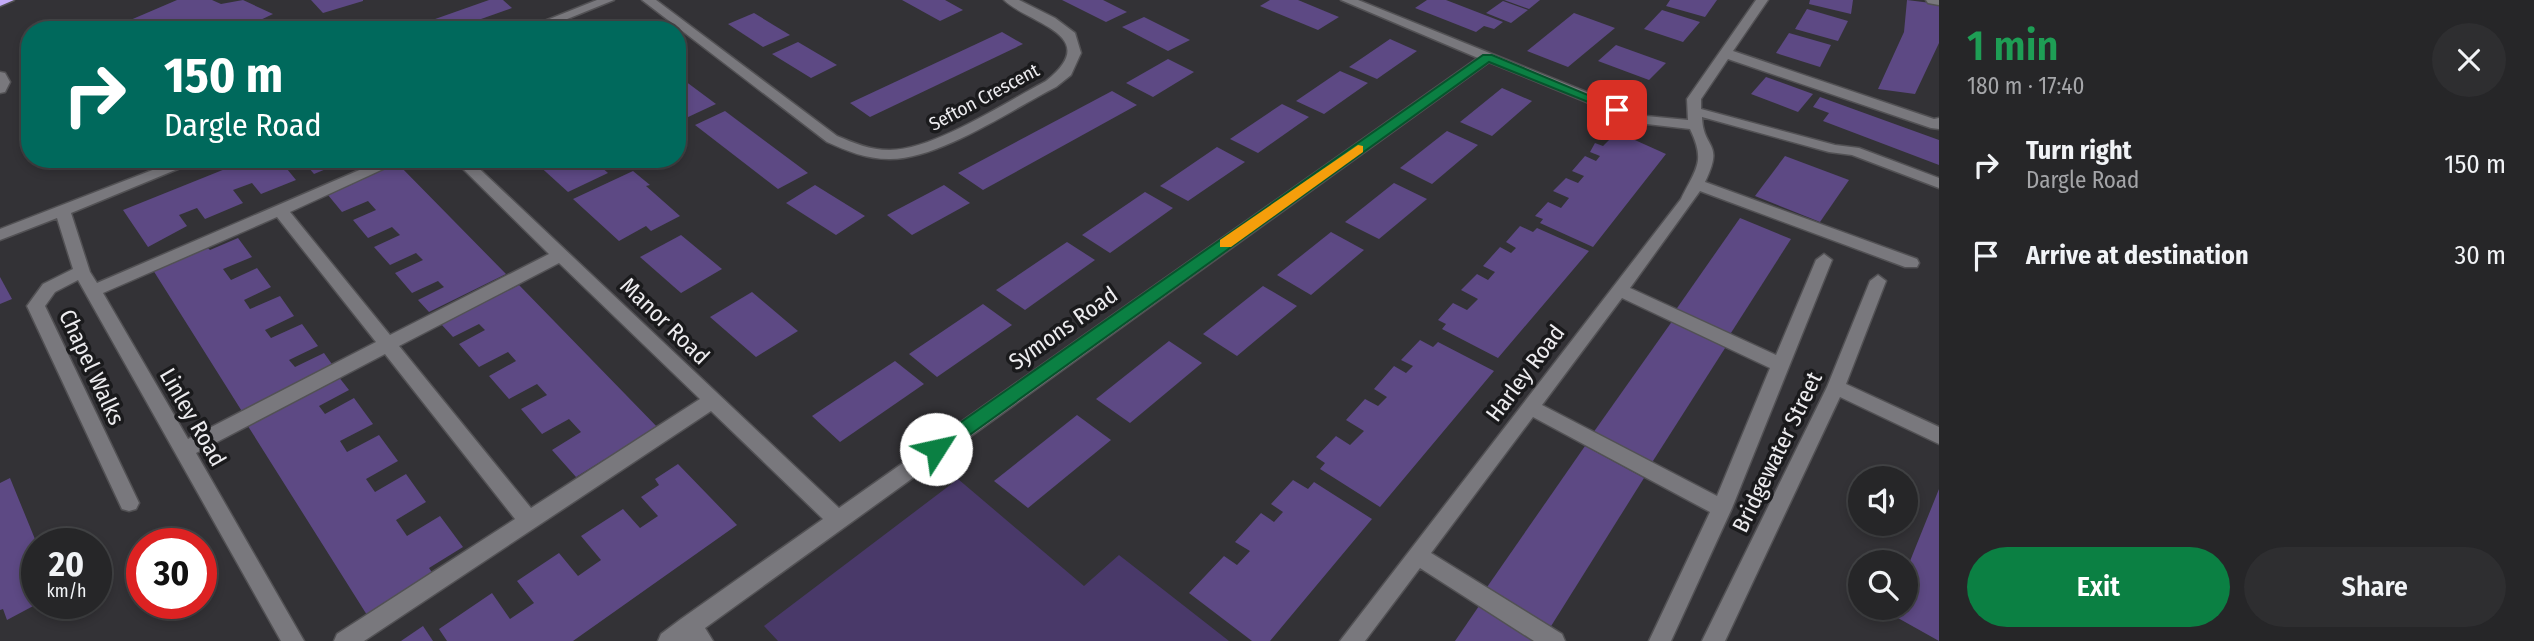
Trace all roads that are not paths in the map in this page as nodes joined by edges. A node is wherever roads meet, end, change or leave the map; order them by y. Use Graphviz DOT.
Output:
graph roads {
  1 [pos="7,0"];
  2 [pos="608,0"];
  3 [pos="648,0"];
  4 [pos="1010,0"];
  5 [pos="1347,0"];
  6 [pos="1762,0"];
  7 [pos="1932,0"];
  8 [pos="1939,1"];
  9 [pos="0,2"];
  10 [pos="552,21"];
  11 [pos="676,21"];
  12 [pos="686,29"];
  13 [pos="1725,53"];
  14 [pos="1487,57"];
  15 [pos="0,76"];
  16 [pos="0,89"];
  17 [pos="1695,118"];
  18 [pos="1939,122"];
  19 [pos="173,168"];
  20 [pos="377,168"];
  21 [pos="469,168"];
  22 [pos="1939,183"];
  23 [pos="1698,185"];
  24 [pos="280,210"];
  25 [pos="63,212"];
  26 [pos="0,235"];
  27 [pos="560,255"];
  28 [pos="1824,260"];
  29 [pos="1911,263"];
  30 [pos="82,272"];
  31 [pos="1878,281"];
  32 [pos="93,290"];
  33 [pos="1619,290"];
  34 [pos="388,344"];
  35 [pos="1780,365"];
  36 [pos="1836,387"];
  37 [pos="713,400"];
  38 [pos="1530,407"];
  39 [pos="1939,436"];
  40 [pos="184,450"];
  41 [pos="129,503"];
  42 [pos="1722,508"];
  43 [pos="837,519"];
  44 [pos="529,521"];
  45 [pos="1417,555"];
  46 [pos="696,634"];
  47 [pos="293,641"];
  48 [pos="345,641"];
  49 [pos="669,641"];
  50 [pos="1351,641"];
  51 [pos="1554,641"];
  52 [pos="1660,641"];
  53 [pos="1713,641"];
  1 -- 9 [label="highway"];
  2 -- 10 [label="street"];
  3 -- 11 [label="street, Sefton Crescent"];
  4 -- 12 [label="street, Sefton Crescent"];
  5 -- 14 [label="street"];
  6 -- 13 [label="street"];
  7 -- 8 [label="street"];
  13 -- 17 [label="street"];
  13 -- 18 [label="street"];
  14 -- 17 [label="street"];
  14 -- 43 [label="street, Symons Road"];
  15 -- 16 [label="street"];
  17 -- 22 [label="street"];
  17 -- 23 [label="street, Harley Road"];
  19 -- 25 [label="street"];
  20 -- 24 [label="street"];
  21 -- 27 [label="street, Manor Road"];
  23 -- 29 [label="street"];
  23 -- 33 [label="street, Harley Road"];
  24 -- 32 [label="street"];
  24 -- 34 [label="street"];
  25 -- 26 [label="street"];
  25 -- 30 [label="street, Linley Road"];
  27 -- 34 [label="street"];
  27 -- 37 [label="street, Manor Road"];
  28 -- 35 [label="street"];
  30 -- 32 [label="street, Linley Road"];
  30 -- 41 [label="street, Chapel Walks"];
  31 -- 36 [label="street, Bridgewater Street"];
  32 -- 40 [label="street, Linley Road"];
  33 -- 35 [label="street"];
  33 -- 38 [label="street, Harley Road"];
  34 -- 40 [label="street"];
  34 -- 44 [label="street"];
  35 -- 42 [label="street"];
  36 -- 39 [label="street"];
  36 -- 53 [label="street, Bridgewater Street"];
  37 -- 43 [label="street, Manor Road"];
  37 -- 44 [label="street"];
  38 -- 42 [label="street"];
  38 -- 45 [label="street, Harley Road"];
  40 -- 47 [label="street, Linley Road"];
  42 -- 52 [label="street"];
  43 -- 46 [label="street, Symons Road"];
  44 -- 48 [label="street"];
  45 -- 50 [label="street, Harley Road"];
  45 -- 51 [label="street"];
  46 -- 49 [label="street, Symons Road"];
}
